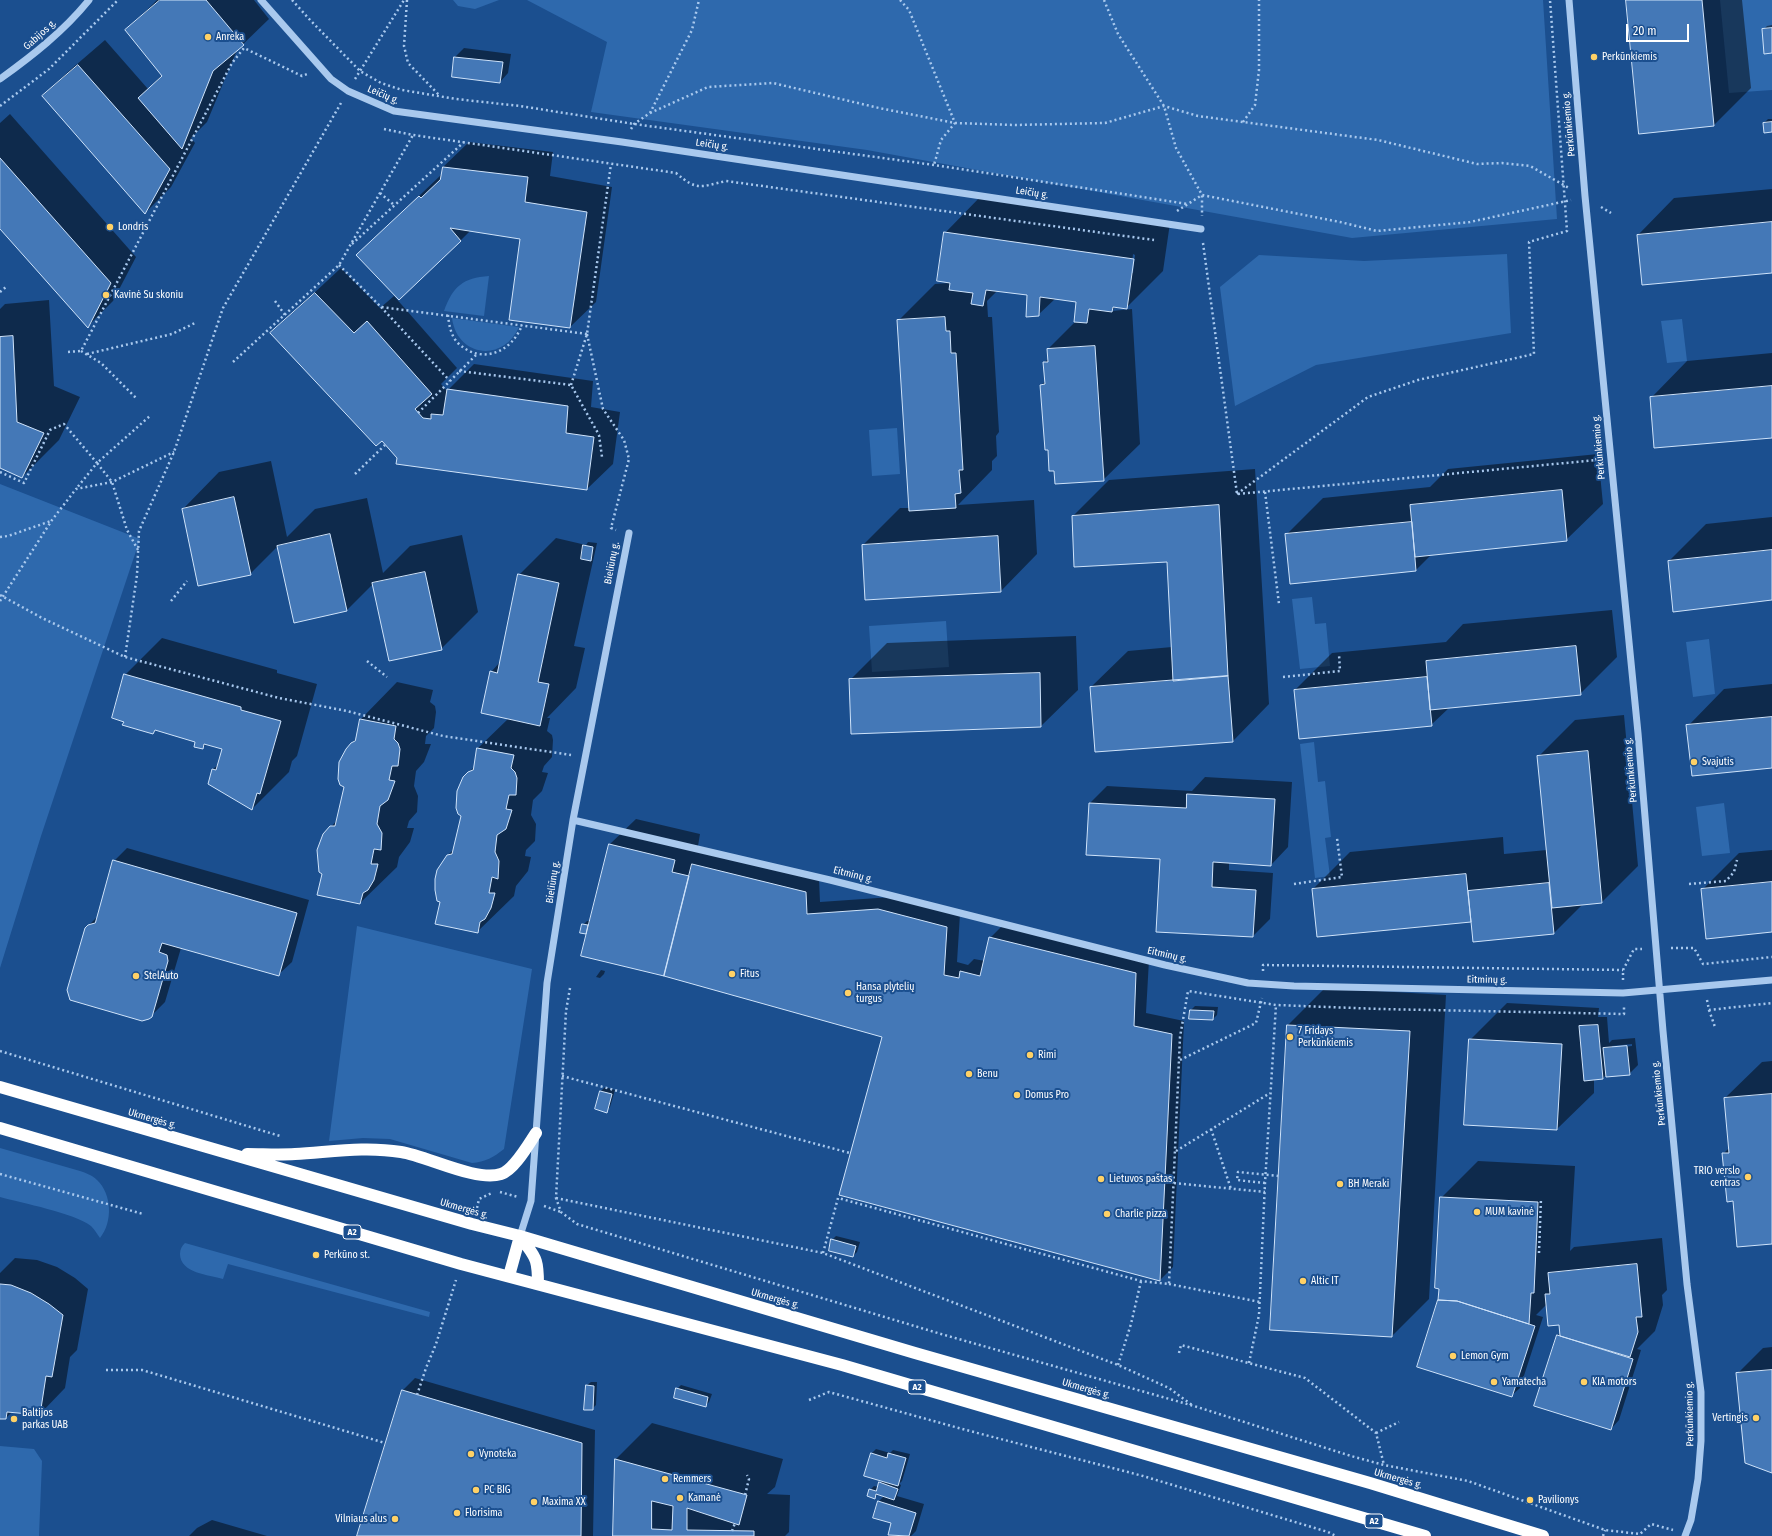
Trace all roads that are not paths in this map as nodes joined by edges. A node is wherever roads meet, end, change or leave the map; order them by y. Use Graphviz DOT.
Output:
graph roads {
  1 [pos="89,0"];
  2 [pos="261,0"];
  3 [pos="1569,0"];
  4 [pos="0,79"];
  5 [pos="1201,229"];
  6 [pos="628,533"];
  7 [pos="573,820"];
  8 [pos="1772,980"];
  9 [pos="1660,990"];
  10 [pos="0,1087"];
  11 [pos="0,1128"];
  12 [pos="536,1133"];
  13 [pos="232,1154"];
  14 [pos="520,1236"];
  15 [pos="509,1276"];
  16 [pos="538,1284"];
  17 [pos="1425,1536"];
  18 [pos="1542,1536"];
  19 [pos="1685,1536"];
  1 -- 4 [label="street, Gabijos g."];
  2 -- 5 [label="street, Leičių g."];
  3 -- 9 [label="street, Perkūnkiemio g."];
  6 -- 7 [label="street, Bieliūnų g."];
  7 -- 9 [label="street, Eitminų g."];
  7 -- 12 [label="street, Bieliūnų g."];
  8 -- 9 [label="street, Eitminų g."];
  9 -- 19 [label="street, Perkūnkiemio g."];
  10 -- 13 [label="highway, Ukmergės g."];
  11 -- 15 [label="highway, A2"];
  12 -- 13 [label="highway"];
  12 -- 14 [label="street, Bieliūnų g."];
  13 -- 14 [label="highway, Ukmergės g."];
  14 -- 15 [label="highway"];
  14 -- 16 [label="highway"];
  14 -- 18 [label="highway, Ukmergės g."];
  15 -- 16 [label="highway, A2"];
  16 -- 17 [label="highway, A2"];
}
